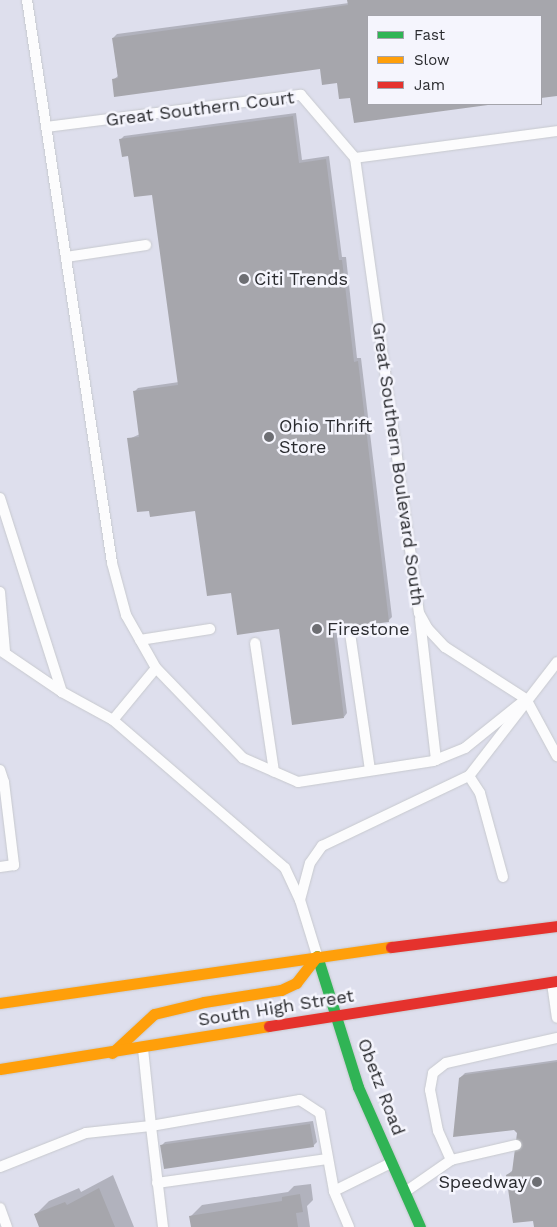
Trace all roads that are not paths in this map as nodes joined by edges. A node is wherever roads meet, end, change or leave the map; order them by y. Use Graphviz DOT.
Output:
graph roads {
  1 [pos="27,0"];
  2 [pos="46,127"];
  3 [pos="557,131"];
  4 [pos="356,158"];
  5 [pos="146,245"];
  6 [pos="66,258"];
  7 [pos="0,498"];
  8 [pos="0,592"];
  9 [pos="420,613"];
  10 [pos="210,629"];
  11 [pos="350,633"];
  12 [pos="140,640"];
  13 [pos="255,643"];
  14 [pos="3,650"];
  15 [pos="557,662"];
  16 [pos="156,668"];
  17 [pos="62,692"];
  18 [pos="526,699"];
  19 [pos="113,720"];
  20 [pos="557,756"];
  21 [pos="436,760"];
  22 [pos="0,770"];
  23 [pos="370,770"];
  24 [pos="274,772"];
  25 [pos="469,776"];
  26 [pos="0,866"];
  27 [pos="503,877"];
  28 [pos="300,900"];
  29 [pos="557,926"];
  30 [pos="317,956"];
  31 [pos="554,981"];
  32 [pos="0,1002"];
  33 [pos="336,1015"];
  34 [pos="557,1018"];
  35 [pos="557,1038"];
  36 [pos="143,1048"];
  37 [pos="112,1053"];
  38 [pos="0,1069"];
  39 [pos="150,1126"];
  40 [pos="516,1145"];
  41 [pos="327,1159"];
  42 [pos="451,1160"];
  43 [pos="392,1163"];
  44 [pos="0,1167"];
  45 [pos="157,1183"];
  46 [pos="334,1191"];
  47 [pos="405,1192"];
  48 [pos="0,1208"];
  49 [pos="7,1227"];
  50 [pos="162,1227"];
  51 [pos="349,1227"];
  52 [pos="420,1227"];
  1 -- 2 [label="lane"];
  2 -- 4 [label="lane, Great Southern Court"];
  2 -- 6 [label="lane"];
  3 -- 4 [label="lane"];
  4 -- 9 [label="lane, Great Southern Boulevard South"];
  5 -- 6 [label="lane"];
  6 -- 12 [label="lane"];
  7 -- 17 [label="lane"];
  8 -- 14 [label="lane"];
  9 -- 18 [label="lane, Great Southern Boulevard South"];
  9 -- 21 [label="lane"];
  10 -- 12 [label="lane"];
  11 -- 23 [label="lane"];
  12 -- 16 [label="lane"];
  13 -- 24 [label="lane"];
  14 -- 17 [label="lane"];
  15 -- 18 [label="lane"];
  16 -- 19 [label="lane"];
  16 -- 24 [label="lane"];
  17 -- 19 [label="lane"];
  18 -- 20 [label="lane"];
  18 -- 21 [label="lane"];
  18 -- 25 [label="lane"];
  19 -- 28 [label="lane"];
  21 -- 23 [label="lane"];
  22 -- 26 [label="lane"];
  23 -- 24 [label="lane"];
  25 -- 27 [label="lane"];
  25 -- 28 [label="lane"];
  28 -- 30 [label="lane"];
  29 -- 30 [label="main road"];
  30 -- 32 [label="main road"];
  30 -- 33 [label="main road, Obetz Road"];
  30 -- 37 [label="main road"];
  31 -- 33 [label="main road, South High Street"];
  31 -- 34 [label="lane"];
  33 -- 36 [label="main road, South High Street"];
  33 -- 43 [label="main road, Obetz Road"];
  35 -- 42 [label="lane"];
  36 -- 37 [label="main road, South High Street"];
  36 -- 39 [label="lane"];
  37 -- 38 [label="main road, South High Street"];
  39 -- 41 [label="lane"];
  39 -- 44 [label="lane"];
  39 -- 45 [label="lane"];
  40 -- 42 [label="lane"];
  41 -- 45 [label="lane"];
  41 -- 46 [label="lane"];
  42 -- 47 [label="lane"];
  43 -- 46 [label="lane"];
  43 -- 47 [label="main road, Obetz Road"];
  45 -- 50 [label="lane"];
  46 -- 51 [label="lane"];
  47 -- 52 [label="main road, Obetz Road"];
  48 -- 49 [label="lane"];
}
